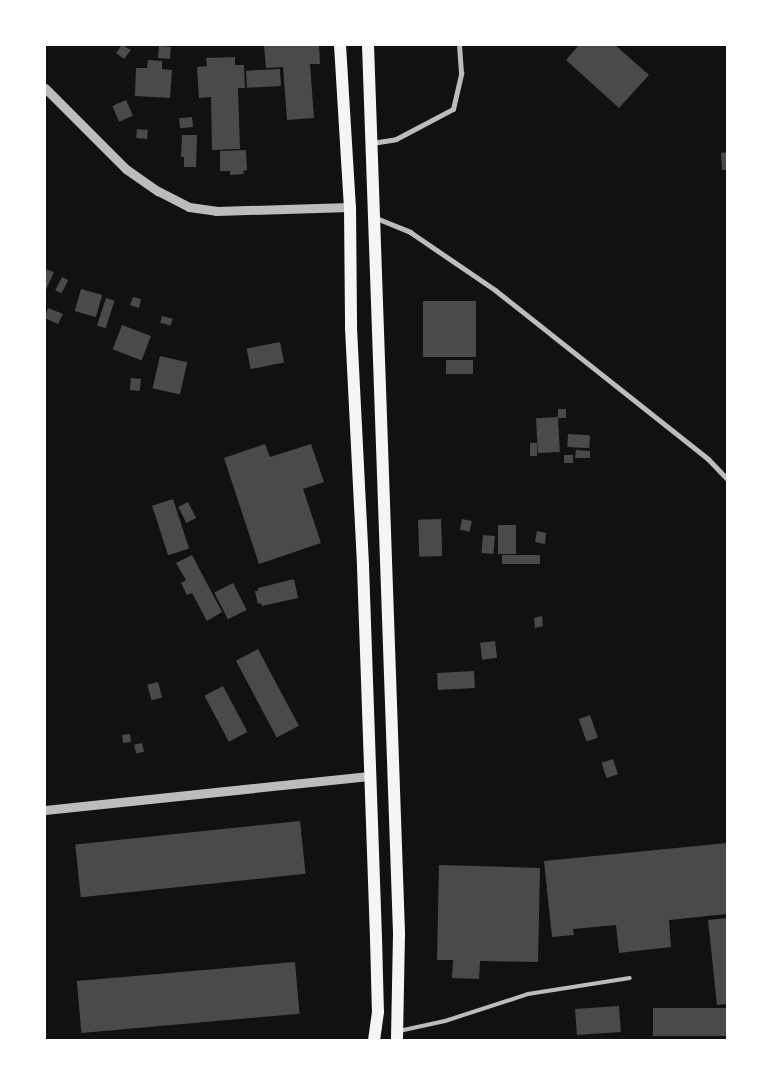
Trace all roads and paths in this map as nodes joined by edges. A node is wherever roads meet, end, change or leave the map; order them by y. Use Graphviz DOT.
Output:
graph roads {
  1 [pos="340,45"];
  2 [pos="368,45"];
  3 [pos="459,45"];
  4 [pos="45,88"];
  5 [pos="372,143"];
  6 [pos="350,207"];
  7 [pos="375,218"];
  8 [pos="727,479"];
  9 [pos="369,776"];
  10 [pos="45,810"];
  11 [pos="630,978"];
  12 [pos="397,1036"];
  13 [pos="374,1040"];
  1 -- 6 [label="main road"];
  2 -- 5 [label="main road"];
  3 -- 5 [label="street"];
  4 -- 6 [label="street"];
  5 -- 7 [label="main road"];
  6 -- 9 [label="main road"];
  7 -- 8 [label="street"];
  7 -- 12 [label="main road"];
  9 -- 10 [label="street"];
  9 -- 13 [label="main road"];
  11 -- 12 [label="lane"];
}
